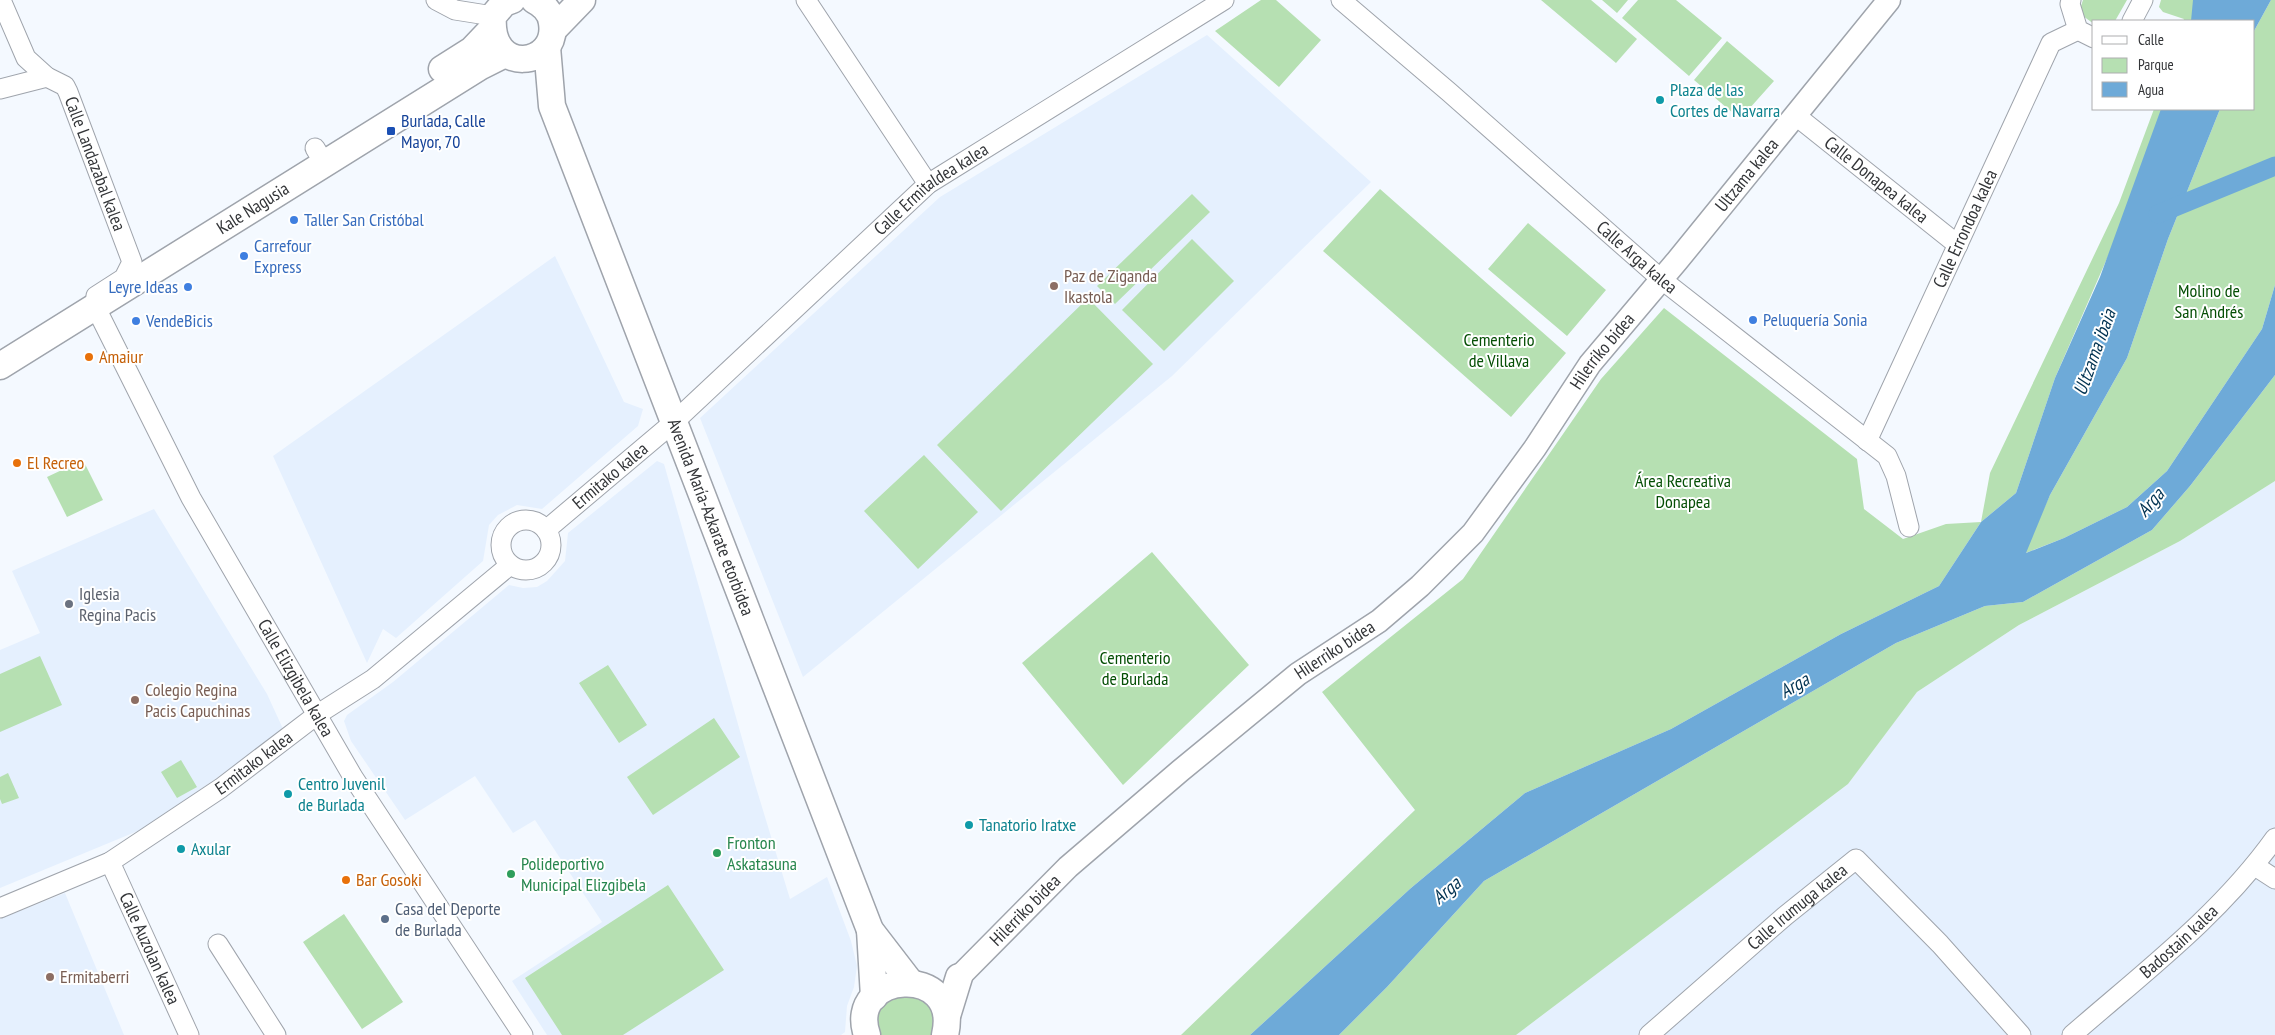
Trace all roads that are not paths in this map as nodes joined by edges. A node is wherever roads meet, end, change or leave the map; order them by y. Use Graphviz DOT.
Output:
graph roads {
  1 [pos="1,0"];
  2 [pos="436,0"];
  3 [pos="534,0"];
  4 [pos="582,0"];
  5 [pos="806,0"];
  6 [pos="1224,0"];
  7 [pos="1341,0"];
  8 [pos="1889,0"];
  9 [pos="2071,0"];
  10 [pos="2143,0"];
  11 [pos="499,15"];
  12 [pos="2133,20"];
  13 [pos="2086,34"];
  14 [pos="550,39"];
  15 [pos="511,56"];
  16 [pos="47,76"];
  17 [pos="0,89"];
  18 [pos="552,106"];
  19 [pos="1795,115"];
  20 [pos="320,155"];
  21 [pos="928,184"];
  22 [pos="1958,244"];
  23 [pos="132,262"];
  24 [pos="1661,279"];
  25 [pos="95,306"];
  26 [pos="0,344"];
  27 [pos="0,366"];
  28 [pos="674,422"];
  29 [pos="1867,441"];
  30 [pos="1909,526"];
  31 [pos="546,530"];
  32 [pos="510,565"];
  33 [pos="318,714"];
  34 [pos="2275,838"];
  35 [pos="110,862"];
  36 [pos="2255,866"];
  37 [pos="2275,879"];
  38 [pos="0,908"];
  39 [pos="870,930"];
  40 [pos="218,944"];
  41 [pos="959,977"];
  42 [pos="916,984"];
  43 [pos="874,997"];
  44 [pos="946,1026"];
  45 [pos="189,1035"];
  46 [pos="276,1035"];
  47 [pos="524,1035"];
  48 [pos="867,1035"];
  49 [pos="1649,1035"];
  50 [pos="2021,1035"];
  51 [pos="2072,1035"];
  1 -- 16 [label="street, Calle Landazabal kalea"];
  2 -- 11 [label="street"];
  3 -- 14 [label="main road, Avenida María-Azkarate etorbidea"];
  4 -- 14 [label="main road, Kale Nagusia"];
  5 -- 21 [label="street"];
  6 -- 21 [label="street, Calle Ermitaldea kalea"];
  7 -- 24 [label="street, Calle Arga kalea"];
  8 -- 19 [label="street, Ultzama kalea"];
  9 -- 13 [label="street, Calle Errondoa kalea"];
  10 -- 12 [label="street"];
  11 -- 15 [label="main road, Avenida María-Azkarate etorbidea"];
  11 -- 20 [label="main road, Kale Nagusia"];
  13 -- 22 [label="street, Calle Errondoa kalea"];
  14 -- 15 [label="main road, Kale Nagusia"];
  14 -- 18 [label="main road, Avenida María-Azkarate etorbidea"];
  15 -- 18 [label="main road, Avenida María-Azkarate etorbidea"];
  15 -- 20 [label="main road, Kale Nagusia"];
  16 -- 17 [label="street"];
  16 -- 23 [label="street, Calle Landazabal kalea"];
  18 -- 28 [label="main road, Avenida María-Azkarate etorbidea"];
  19 -- 22 [label="street, Calle Donapea kalea"];
  19 -- 24 [label="street, Ultzama kalea"];
  20 -- 23 [label="main road, Kale Nagusia"];
  20 -- 25 [label="main road, Kale Nagusia"];
  21 -- 28 [label="street, Calle Ermitaldea kalea"];
  22 -- 29 [label="street, Calle Errondoa kalea"];
  23 -- 25 [label="street"];
  23 -- 26 [label="main road, Kale Nagusia"];
  24 -- 29 [label="street, Calle Arga kalea"];
  24 -- 41 [label="street, Hilerriko bidea"];
  25 -- 27 [label="main road, Kale Nagusia"];
  25 -- 33 [label="street, Calle Elizgibela kalea"];
  28 -- 31 [label="street, Ermitako kalea"];
  28 -- 39 [label="main road, Avenida María-Azkarate etorbidea"];
  29 -- 30 [label="street, Calle Arga kalea"];
  31 -- 32 [label="street"];
  31 -- 32 [label="street"];
  32 -- 33 [label="street, Ermitako kalea"];
  33 -- 35 [label="street, Ermitako kalea"];
  33 -- 47 [label="street, Calle Elizgibela kalea"];
  34 -- 36 [label="street, Badostain kalea"];
  35 -- 38 [label="street, Ermitako kalea"];
  35 -- 45 [label="street, Calle Auzolan kalea"];
  36 -- 37 [label="street"];
  36 -- 51 [label="street, Badostain kalea"];
  39 -- 42 [label="main road"];
  39 -- 43 [label="main road"];
  40 -- 46 [label="street"];
  41 -- 42 [label="main road"];
  41 -- 44 [label="main road, Hilerriko bidea"];
  42 -- 43 [label="main road"];
  42 -- 44 [label="main road"];
  43 -- 48 [label="main road"];
  49 -- 50 [label="street, Calle Irumuga kalea"];
}
